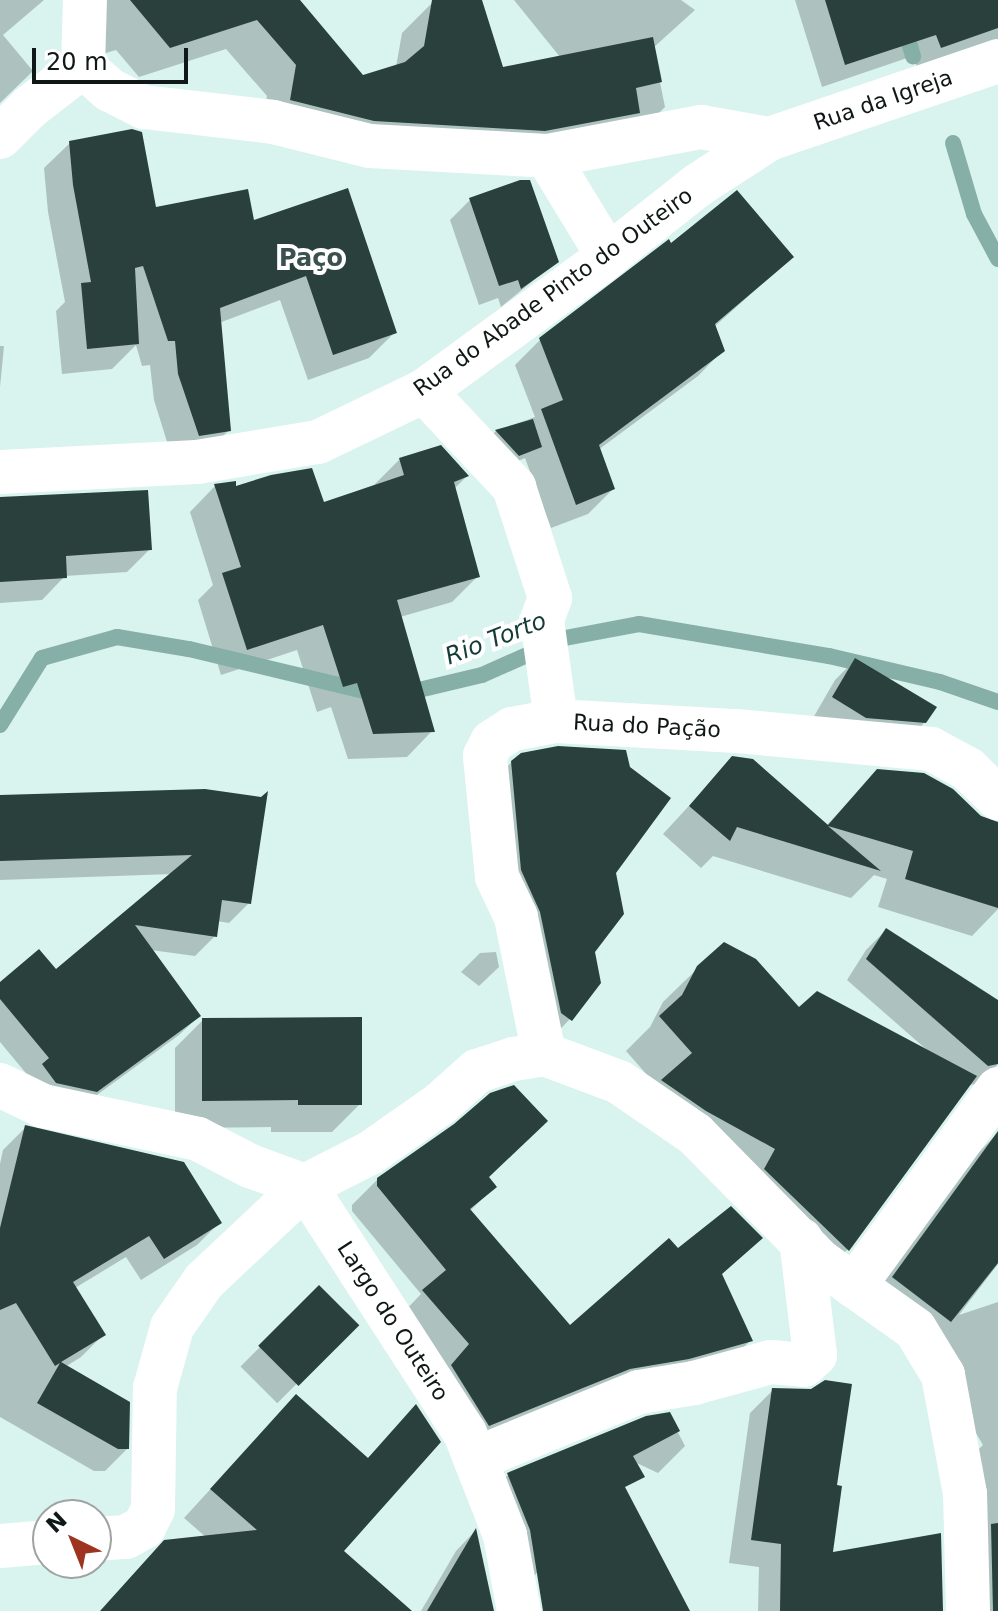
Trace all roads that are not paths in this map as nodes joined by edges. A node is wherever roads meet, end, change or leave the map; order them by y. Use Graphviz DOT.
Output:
graph roads {
  1 [pos="85,0"];
  2 [pos="998,61"];
  3 [pos="83,66"];
  4 [pos="0,137"];
  5 [pos="769,139"];
  6 [pos="547,156"];
  7 [pos="608,256"];
  8 [pos="424,391"];
  9 [pos="0,472"];
  10 [pos="556,721"];
  11 [pos="998,798"];
  12 [pos="544,1054"];
  13 [pos="0,1085"];
  14 [pos="998,1089"];
  15 [pos="305,1186"];
  16 [pos="801,1240"];
  17 [pos="854,1286"];
  18 [pos="475,1459"];
  19 [pos="112,1538"];
  20 [pos="32,1543"];
  21 [pos="0,1546"];
  22 [pos="519,1611"];
  23 [pos="968,1611"];
  1 -- 3 [label="street"];
  2 -- 5 [label="street, Rua da Igreja"];
  3 -- 4 [label="street"];
  3 -- 6 [label="street"];
  5 -- 6 [label="street"];
  5 -- 7 [label="street, Rua do Abade Pinto do Outeiro"];
  6 -- 7 [label="street"];
  7 -- 8 [label="street, Rua do Abade Pinto do Outeiro"];
  8 -- 9 [label="street, Rua do Abade Pinto do Outeiro"];
  8 -- 10 [label="street, Rua do Pação"];
  10 -- 11 [label="street, Rua do Pação"];
  10 -- 12 [label="street"];
  12 -- 15 [label="street"];
  12 -- 16 [label="street"];
  13 -- 15 [label="street"];
  14 -- 17 [label="street"];
  15 -- 18 [label="street, Largo do Outeiro"];
  15 -- 19 [label="street"];
  16 -- 17 [label="street"];
  16 -- 18 [label="street"];
  17 -- 23 [label="street"];
  18 -- 22 [label="street, Largo do Outeiro"];
  20 -- 21 [label="street"];
}
